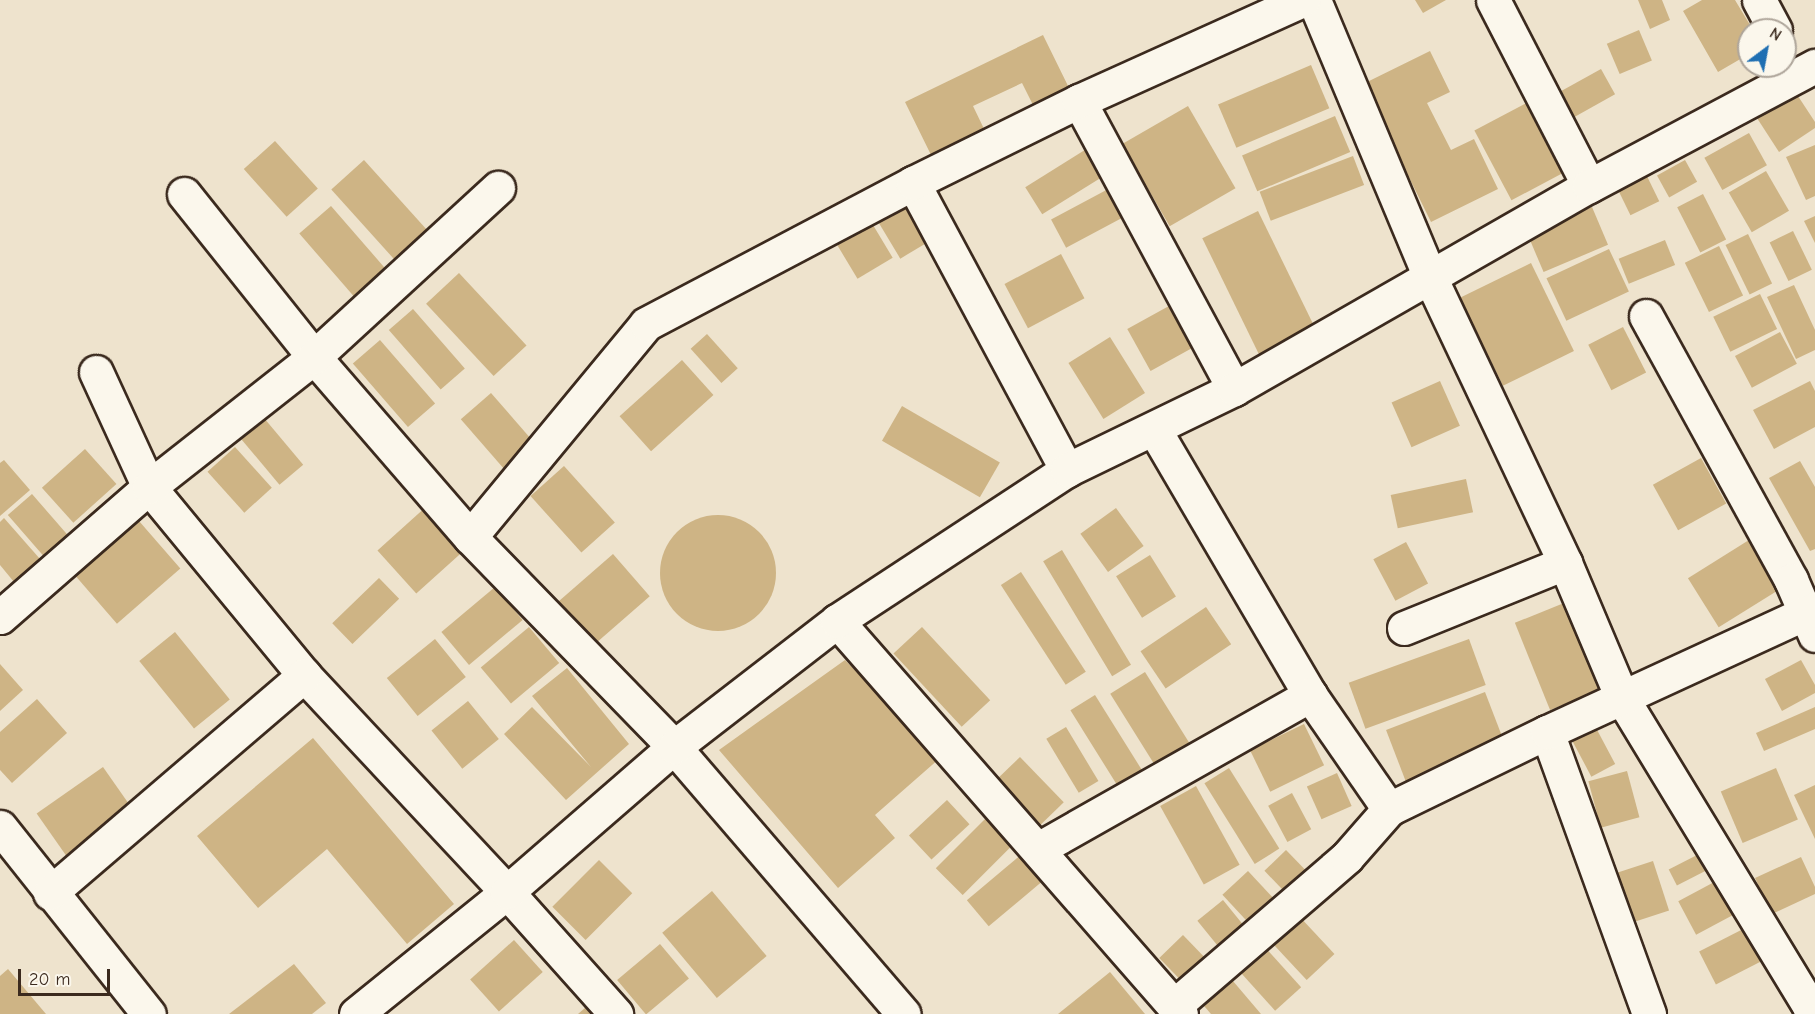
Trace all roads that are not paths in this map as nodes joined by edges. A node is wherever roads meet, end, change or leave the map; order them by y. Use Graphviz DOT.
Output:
graph roads {
  1 [pos="1304,0"];
  2 [pos="1493,0"];
  3 [pos="1759,0"];
  4 [pos="1769,18"];
  5 [pos="1800,63"];
  6 [pos="1079,101"];
  7 [pos="913,183"];
  8 [pos="1589,186"];
  9 [pos="498,188"];
  10 [pos="184,194"];
  11 [pos="1430,277"];
  12 [pos="1646,316"];
  13 [pos="314,357"];
  14 [pos="96,372"];
  15 [pos="1234,389"];
  16 [pos="1154,429"];
  17 [pos="1067,470"];
  18 [pos="149,487"];
  19 [pos="470,537"];
  20 [pos="1565,563"];
  21 [pos="0,617"];
  22 [pos="1812,619"];
  23 [pos="837,621"];
  24 [pos="1404,628"];
  25 [pos="304,675"];
  26 [pos="1310,695"];
  27 [pos="1622,698"];
  28 [pos="1547,732"];
  29 [pos="674,747"];
  30 [pos="1389,809"];
  31 [pos="0,827"];
  32 [pos="1038,849"];
  33 [pos="507,892"];
  34 [pos="50,893"];
  35 [pos="1808,1009"];
  36 [pos="1178,1010"];
  37 [pos="149,1014"];
  38 [pos="356,1014"];
  39 [pos="616,1014"];
  40 [pos="904,1014"];
  41 [pos="1649,1014"];
  1 -- 6 [label="street"];
  1 -- 11 [label="street"];
  2 -- 8 [label="street"];
  3 -- 4 [label="street"];
  5 -- 8 [label="street"];
  6 -- 7 [label="street"];
  6 -- 15 [label="street"];
  7 -- 17 [label="street"];
  7 -- 19 [label="street"];
  8 -- 11 [label="street"];
  9 -- 13 [label="street"];
  10 -- 13 [label="street"];
  11 -- 15 [label="street"];
  11 -- 20 [label="street"];
  12 -- 22 [label="street"];
  13 -- 18 [label="street"];
  13 -- 19 [label="street"];
  14 -- 18 [label="street"];
  15 -- 16 [label="street"];
  16 -- 17 [label="street"];
  16 -- 26 [label="street"];
  17 -- 23 [label="street"];
  18 -- 21 [label="street"];
  18 -- 25 [label="street"];
  19 -- 29 [label="street"];
  20 -- 24 [label="street"];
  20 -- 27 [label="street"];
  22 -- 27 [label="street"];
  23 -- 29 [label="street"];
  23 -- 32 [label="street"];
  25 -- 33 [label="street"];
  25 -- 34 [label="street"];
  26 -- 30 [label="street"];
  26 -- 32 [label="street"];
  27 -- 28 [label="street"];
  27 -- 35 [label="street"];
  28 -- 30 [label="street"];
  28 -- 41 [label="street"];
  29 -- 33 [label="street"];
  29 -- 40 [label="street"];
  30 -- 36 [label="street"];
  31 -- 34 [label="street"];
  32 -- 36 [label="street"];
  33 -- 38 [label="street"];
  33 -- 39 [label="street"];
  34 -- 37 [label="street"];
}
